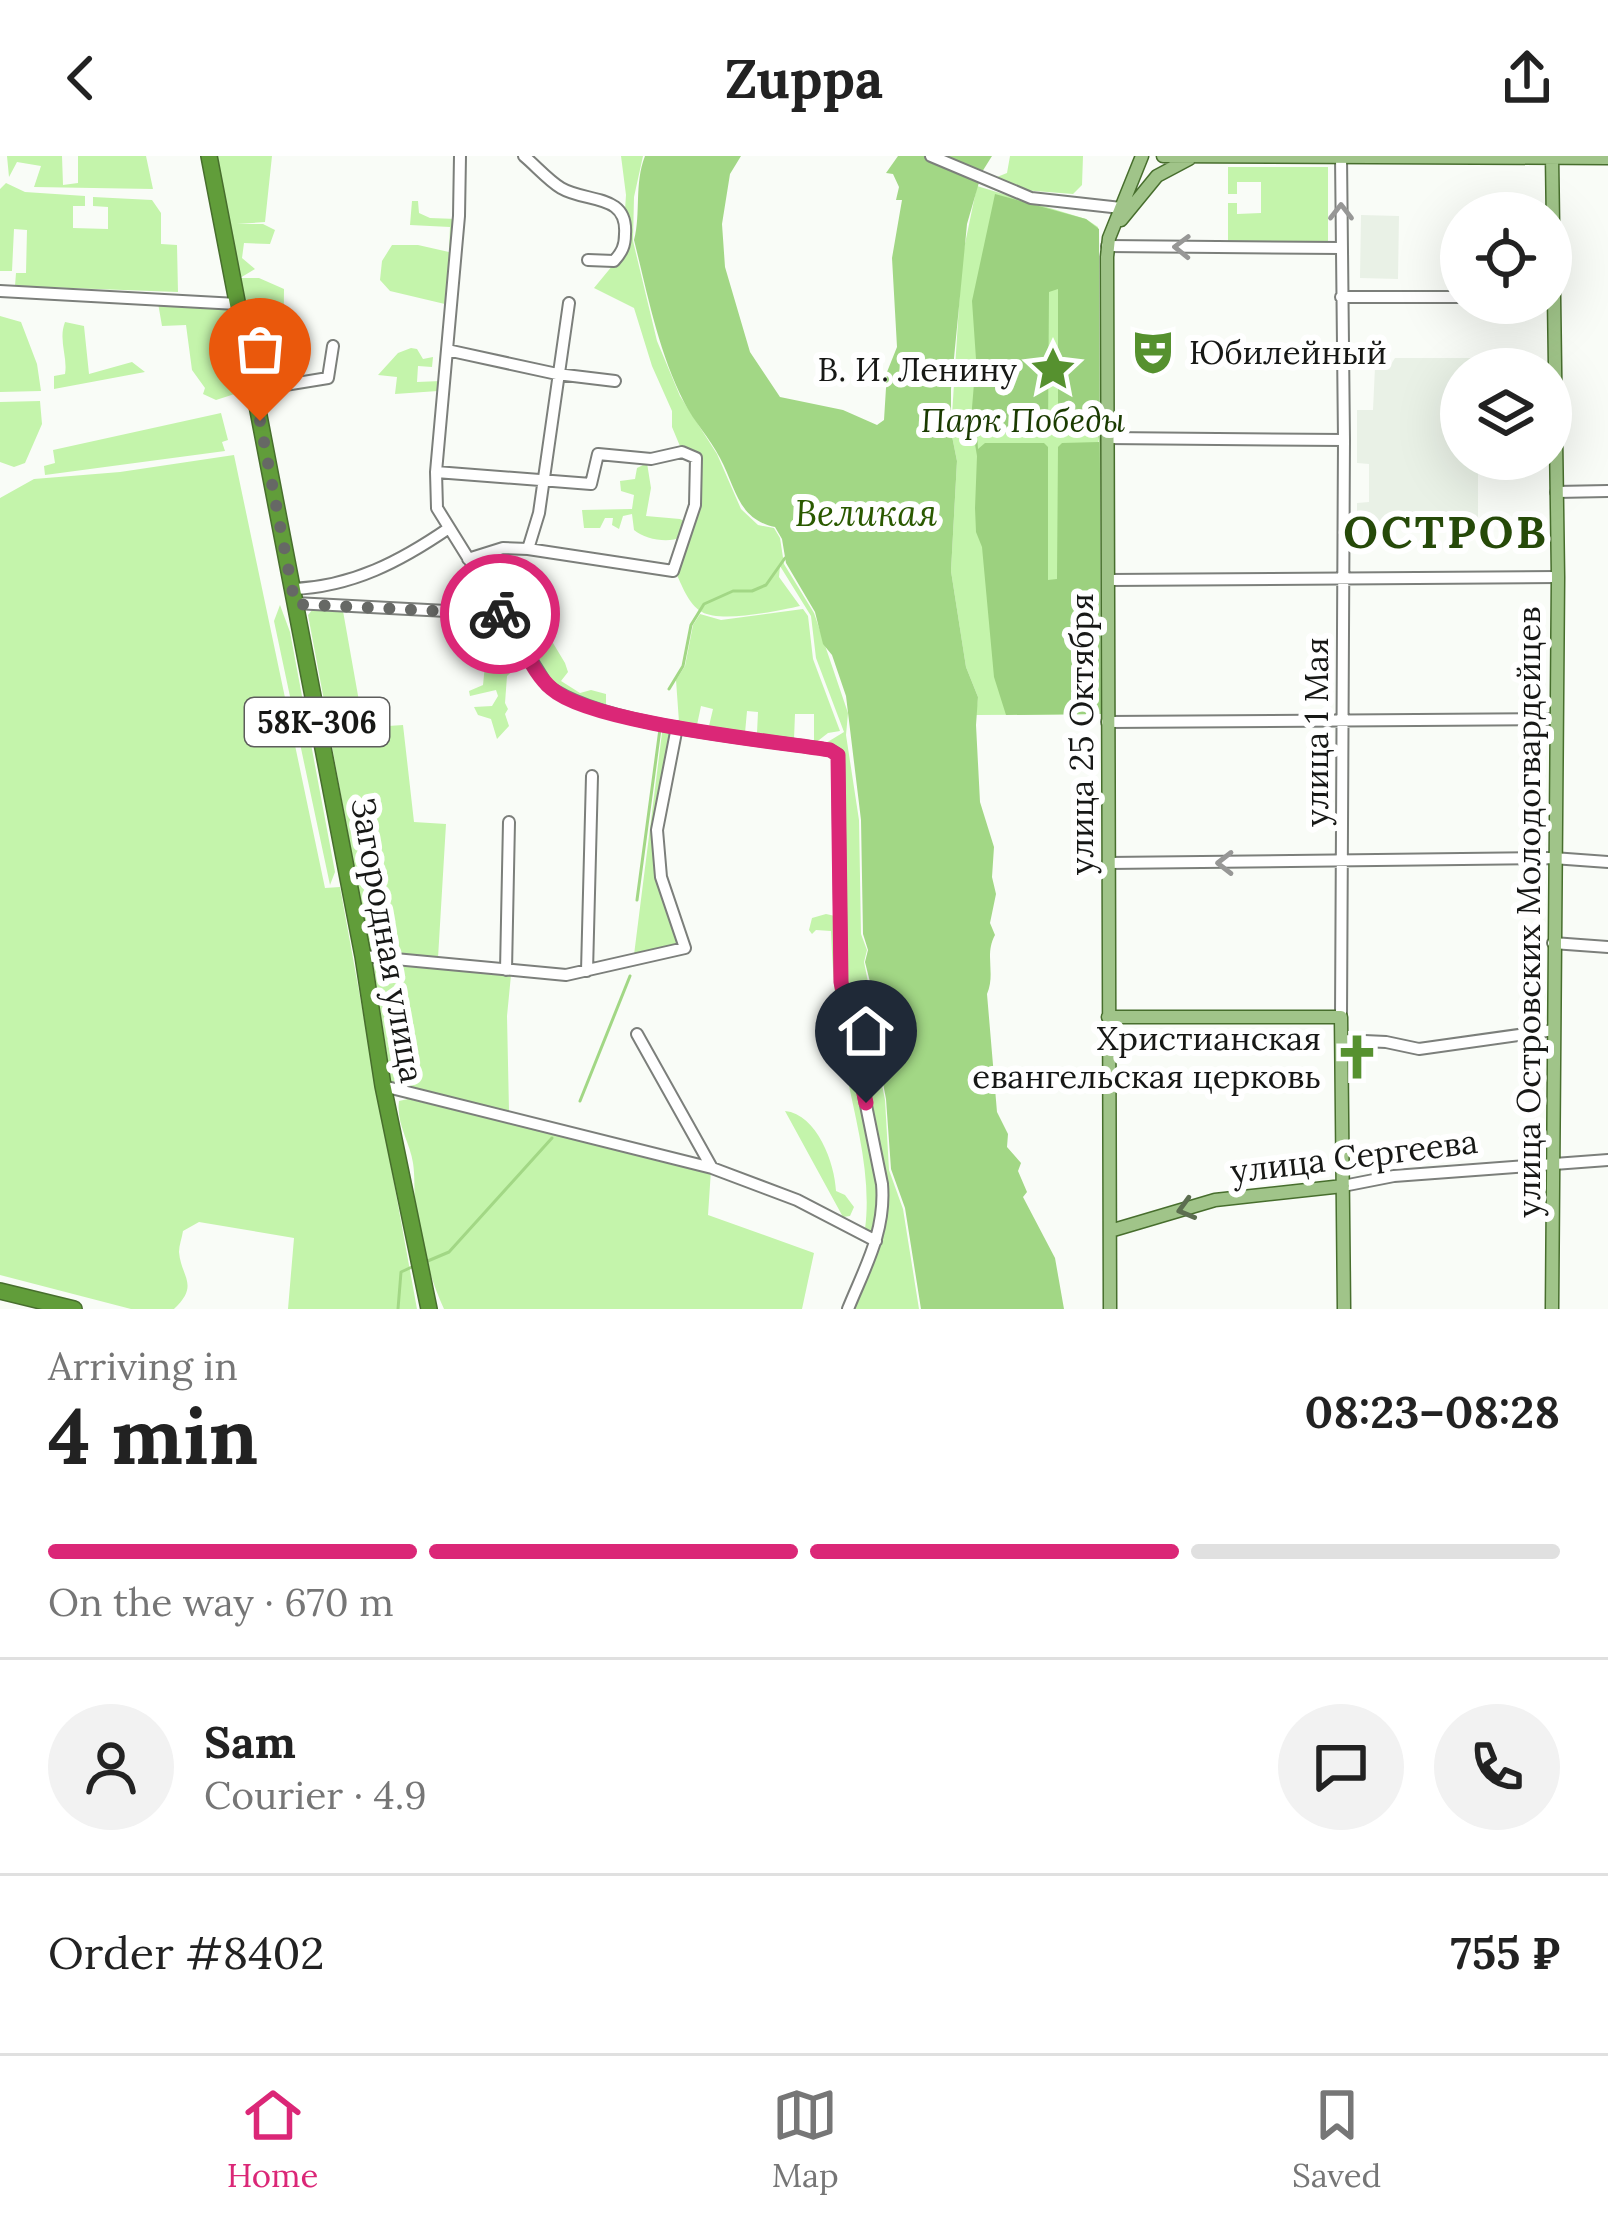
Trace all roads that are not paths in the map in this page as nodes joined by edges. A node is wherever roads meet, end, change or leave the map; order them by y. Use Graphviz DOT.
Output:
graph roads {
  1 [pos="209,156"];
  2 [pos="460,156"];
  3 [pos="524,156"];
  4 [pos="931,156"];
  5 [pos="1161,156"];
  6 [pos="1341,157"];
  7 [pos="1552,157"];
  8 [pos="1608,158"];
  9 [pos="1190,159"];
  10 [pos="1139,160"];
  11 [pos="1158,175"];
  12 [pos="1552,192"];
  13 [pos="1121,208"];
  14 [pos="1109,240"];
  15 [pos="1341,248"];
  16 [pos="588,260"];
  17 [pos="0,291"];
  18 [pos="1341,297"];
  19 [pos="1440,297"];
  20 [pos="569,303"];
  21 [pos="237,304"];
  22 [pos="1553,324"];
  23 [pos="333,346"];
  24 [pos="447,350"];
  25 [pos="557,374"];
  26 [pos="614,381"];
  27 [pos="254,390"];
  28 [pos="1107,438"];
  29 [pos="1344,440"];
  30 [pos="436,472"];
  31 [pos="543,478"];
  32 [pos="1556,491"];
  33 [pos="1608,491"];
  34 [pos="449,528"];
  35 [pos="528,549"];
  36 [pos="469,559"];
  37 [pos="1558,577"];
  38 [pos="1108,580"];
  39 [pos="1344,580"];
  40 [pos="293,596"];
  41 [pos="502,614"];
  42 [pos="1555,719"];
  43 [pos="1108,722"];
  44 [pos="1343,722"];
  45 [pos="677,727"];
  46 [pos="592,776"];
  47 [pos="509,822"];
  48 [pos="1553,858"];
  49 [pos="1342,862"];
  50 [pos="1608,862"];
  51 [pos="1108,863"];
  52 [pos="1553,943"];
  53 [pos="1608,947"];
  54 [pos="362,956"];
  55 [pos="506,970"];
  56 [pos="587,971"];
  57 [pos="1341,1016"];
  58 [pos="1108,1017"];
  59 [pos="1553,1030"];
  60 [pos="637,1034"];
  61 [pos="1342,1040"];
  62 [pos="383,1086"];
  63 [pos="1608,1160"];
  64 [pos="1553,1161"];
  65 [pos="712,1168"];
  66 [pos="1343,1186"];
  67 [pos="1110,1231"];
  68 [pos="876,1241"];
  69 [pos="0,1291"];
  70 [pos="18,1296"];
  71 [pos="55,1309"];
  72 [pos="74,1309"];
  73 [pos="430,1309"];
  74 [pos="848,1309"];
  75 [pos="1110,1309"];
  76 [pos="1343,1309"];
  77 [pos="1552,1309"];
  1 -- 21 [label="highway, Загородная улица / 58К-306"];
  2 -- 24 [label="street"];
  3 -- 16 [label="street"];
  4 -- 13 [label="street"];
  5 -- 9 [label="main road"];
  5 -- 11 [label="main road"];
  6 -- 7 [label="main road"];
  6 -- 9 [label="main road"];
  15 -- 6 [label="street, улица 1 Мая, one-way"];
  7 -- 8 [label="main road"];
  7 -- 12 [label="main road, улица Островских Молодогвардейцев"];
  9 -- 11 [label="main road"];
  10 -- 11 [label="main road"];
  10 -- 13 [label="main road, улица 25 Октября"];
  11 -- 14 [label="main road"];
  13 -- 14 [label="main road, улица 25 Октября"];
  15 -- 14 [label="street, one-way"];
  14 -- 28 [label="main road, улица 25 Октября"];
  15 -- 18 [label="street, улица 1 Мая"];
  17 -- 21 [label="street"];
  18 -- 19 [label="street"];
  18 -- 29 [label="street, улица 1 Мая"];
  20 -- 25 [label="street"];
  21 -- 27 [label="highway, Загородная улица / 58К-306"];
  22 -- 32 [label="main road, улица Островских Молодогвардейцев"];
  23 -- 27 [label="street"];
  24 -- 25 [label="street"];
  24 -- 30 [label="street"];
  25 -- 26 [label="street"];
  25 -- 31 [label="street"];
  27 -- 40 [label="highway, Загородная улица / 58К-306"];
  28 -- 29 [label="street"];
  28 -- 38 [label="main road, улица 25 Октября"];
  29 -- 39 [label="street, улица 1 Мая"];
  30 -- 31 [label="street"];
  30 -- 34 [label="street"];
  31 -- 35 [label="street"];
  31 -- 35 [label="street"];
  32 -- 33 [label="street"];
  32 -- 37 [label="main road, улица Островских Молодогвардейцев"];
  34 -- 36 [label="street"];
  34 -- 40 [label="street"];
  35 -- 36 [label="street"];
  36 -- 41 [label="street"];
  37 -- 39 [label="street"];
  37 -- 42 [label="main road, улица Островских Молодогвардейцев"];
  38 -- 39 [label="street"];
  38 -- 43 [label="main road, улица 25 Октября"];
  39 -- 44 [label="street, улица 1 Мая"];
  40 -- 41 [label="street"];
  40 -- 54 [label="highway, Загородная улица / 58К-306"];
  41 -- 45 [label="street"];
  42 -- 44 [label="street"];
  42 -- 48 [label="main road, улица Островских Молодогвардейцев"];
  43 -- 44 [label="street"];
  43 -- 51 [label="main road, улица 25 Октября"];
  44 -- 49 [label="street, улица 1 Мая"];
  45 -- 56 [label="street"];
  45 -- 68 [label="street"];
  46 -- 56 [label="street"];
  47 -- 55 [label="street"];
  48 -- 49 [label="street"];
  48 -- 50 [label="street"];
  48 -- 52 [label="main road, улица Островских Молодогвардейцев"];
  49 -- 51 [label="street, one-way"];
  49 -- 57 [label="street, улица 1 Мая"];
  51 -- 58 [label="main road, улица 25 Октября"];
  52 -- 53 [label="street"];
  52 -- 59 [label="main road, улица Островских Молодогвардейцев"];
  54 -- 55 [label="street"];
  54 -- 62 [label="highway, Загородная улица / 58К-306"];
  55 -- 56 [label="street"];
  57 -- 58 [label="main road"];
  57 -- 61 [label="main road, улица 1 Мая"];
  58 -- 67 [label="main road, улица 25 Октября"];
  59 -- 61 [label="street"];
  59 -- 64 [label="main road, улица Островских Молодогвардейцев"];
  60 -- 65 [label="street"];
  61 -- 66 [label="main road, улица 1 Мая"];
  62 -- 65 [label="street"];
  62 -- 73 [label="highway, Загородная улица / 58К-306"];
  63 -- 64 [label="street, улица Сергеева"];
  64 -- 66 [label="street, улица Сергеева"];
  64 -- 77 [label="main road, улица Островских Молодогвардейцев"];
  65 -- 68 [label="street"];
  66 -- 67 [label="main road, улица Сергеева, one-way"];
  66 -- 76 [label="main road, улица 1 Мая"];
  67 -- 75 [label="main road, улица 25 Октября"];
  68 -- 74 [label="street"];
  69 -- 70 [label="highway"];
  70 -- 71 [label="street"];
  70 -- 72 [label="highway"];
}
